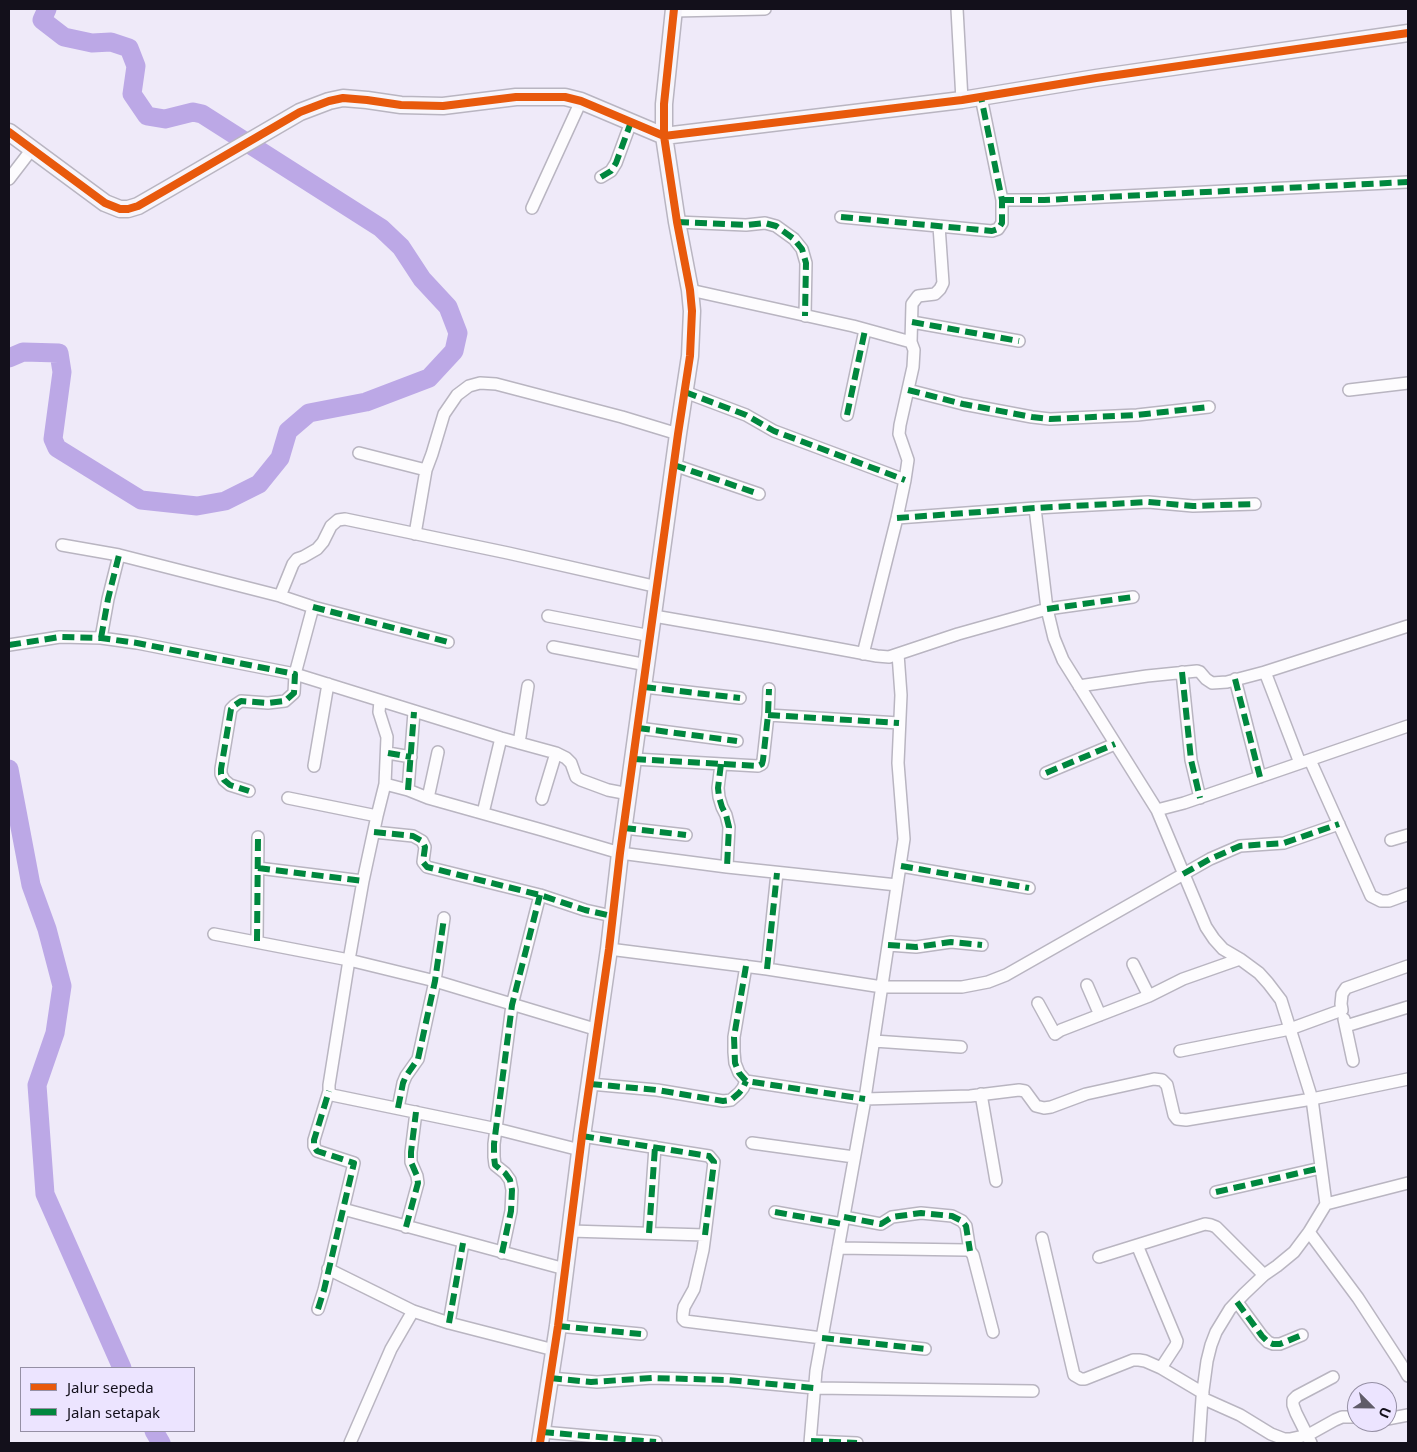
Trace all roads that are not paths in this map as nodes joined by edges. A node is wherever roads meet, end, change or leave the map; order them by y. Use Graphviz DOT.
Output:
graph roads {
  1 [pos="765,9"];
  2 [pos="957,9"];
  3 [pos="674,10"];
  4 [pos="1408,33"];
  5 [pos="981,97"];
  6 [pos="962,100"];
  7 [pos="581,101"];
  8 [pos="630,122"];
  9 [pos="9,132"];
  10 [pos="664,136"];
  11 [pos="32,149"];
  12 [pos="601,177"];
  13 [pos="9,179"];
  14 [pos="1408,182"];
  15 [pos="1002,200"];
  16 [pos="532,208"];
  17 [pos="841,217"];
  18 [pos="677,222"];
  19 [pos="939,226"];
  20 [pos="690,290"];
  21 [pos="805,316"];
  22 [pos="912,322"];
  23 [pos="865,330"];
  24 [pos="1019,341"];
  25 [pos="912,342"];
  26 [pos="1408,383"];
  27 [pos="908,390"];
  28 [pos="1349,390"];
  29 [pos="685,392"];
  30 [pos="1209,407"];
  31 [pos="847,415"];
  32 [pos="678,434"];
  33 [pos="359,453"];
  34 [pos="674,464"];
  35 [pos="426,470"];
  36 [pos="905,480"];
  37 [pos="760,494"];
  38 [pos="1255,504"];
  39 [pos="1035,508"];
  40 [pos="897,518"];
  41 [pos="415,534"];
  42 [pos="62,546"];
  43 [pos="119,555"];
  44 [pos="658,587"];
  45 [pos="280,596"];
  46 [pos="1134,597"];
  47 [pos="313,607"];
  48 [pos="1047,609"];
  49 [pos="548,616"];
  50 [pos="654,616"];
  51 [pos="1408,626"];
  52 [pos="651,636"];
  53 [pos="101,638"];
  54 [pos="448,642"];
  55 [pos="9,645"];
  56 [pos="553,647"];
  57 [pos="863,654"];
  58 [pos="898,654"];
  59 [pos="647,665"];
  60 [pos="1182,672"];
  61 [pos="1265,672"];
  62 [pos="295,674"];
  63 [pos="1235,679"];
  64 [pos="328,684"];
  65 [pos="528,686"];
  66 [pos="1079,686"];
  67 [pos="644,687"];
  68 [pos="769,689"];
  69 [pos="740,698"];
  70 [pos="380,701"];
  71 [pos="414,712"];
  72 [pos="768,715"];
  73 [pos="899,723"];
  74 [pos="1408,726"];
  75 [pos="638,728"];
  76 [pos="501,738"];
  77 [pos="737,741"];
  78 [pos="518,743"];
  79 [pos="1115,744"];
  80 [pos="438,752"];
  81 [pos="388,753"];
  82 [pos="556,753"];
  83 [pos="411,757"];
  84 [pos="634,759"];
  85 [pos="1305,762"];
  86 [pos="721,764"];
  87 [pos="314,766"];
  88 [pos="1046,773"];
  89 [pos="1260,777"];
  90 [pos="385,784"];
  91 [pos="408,790"];
  92 [pos="250,791"];
  93 [pos="629,794"];
  94 [pos="288,798"];
  95 [pos="428,798"];
  96 [pos="1200,798"];
  97 [pos="542,799"];
  98 [pos="1157,810"];
  99 [pos="484,813"];
  100 [pos="377,816"];
  101 [pos="1339,824"];
  102 [pos="624,828"];
  103 [pos="374,832"];
  104 [pos="686,835"];
  105 [pos="1408,835"];
  106 [pos="258,837"];
  107 [pos="1391,840"];
  108 [pos="620,853"];
  109 [pos="901,866"];
  110 [pos="727,867"];
  111 [pos="258,868"];
  112 [pos="777,872"];
  113 [pos="1183,874"];
  114 [pos="364,881"];
  115 [pos="897,885"];
  116 [pos="1029,888"];
  117 [pos="540,894"];
  118 [pos="1408,894"];
  119 [pos="612,916"];
  120 [pos="444,918"];
  121 [pos="214,934"];
  122 [pos="258,941"];
  123 [pos="888,945"];
  124 [pos="982,945"];
  125 [pos="609,949"];
  126 [pos="349,960"];
  127 [pos="1240,960"];
  128 [pos="1133,964"];
  129 [pos="746,966"];
  130 [pos="1408,966"];
  131 [pos="767,969"];
  132 [pos="435,981"];
  133 [pos="1087,984"];
  134 [pos="882,987"];
  135 [pos="1149,996"];
  136 [pos="1038,1003"];
  137 [pos="512,1005"];
  138 [pos="1408,1007"];
  139 [pos="1342,1010"];
  140 [pos="1100,1015"];
  141 [pos="1346,1026"];
  142 [pos="1290,1029"];
  143 [pos="598,1030"];
  144 [pos="874,1041"];
  145 [pos="961,1047"];
  146 [pos="1180,1051"];
  147 [pos="1353,1061"];
  148 [pos="1408,1079"];
  149 [pos="746,1081"];
  150 [pos="590,1084"];
  151 [pos="329,1091"];
  152 [pos="981,1094"];
  153 [pos="865,1099"];
  154 [pos="1312,1099"];
  155 [pos="398,1108"];
  156 [pos="416,1112"];
  157 [pos="497,1129"];
  158 [pos="581,1143"];
  159 [pos="752,1143"];
  160 [pos="655,1147"];
  161 [pos="854,1157"];
  162 [pos="1320,1168"];
  163 [pos="996,1181"];
  164 [pos="1408,1183"];
  165 [pos="1216,1192"];
  166 [pos="1326,1204"];
  167 [pos="343,1209"];
  168 [pos="774,1212"];
  169 [pos="843,1220"];
  170 [pos="406,1227"];
  171 [pos="570,1231"];
  172 [pos="1309,1232"];
  173 [pos="649,1233"];
  174 [pos="705,1235"];
  175 [pos="1042,1238"];
  176 [pos="464,1243"];
  177 [pos="1137,1246"];
  178 [pos="838,1248"];
  179 [pos="970,1251"];
  180 [pos="502,1253"];
  181 [pos="1099,1257"];
  182 [pos="328,1269"];
  183 [pos="565,1270"];
  184 [pos="1264,1275"];
  185 [pos="1236,1302"];
  186 [pos="318,1309"];
  187 [pos="413,1311"];
  188 [pos="449,1324"];
  189 [pos="558,1326"];
  190 [pos="993,1332"];
  191 [pos="641,1334"];
  192 [pos="1302,1335"];
  193 [pos="822,1338"];
  194 [pos="925,1348"];
  195 [pos="554,1350"];
  196 [pos="1160,1368"];
  197 [pos="1408,1376"];
  198 [pos="1333,1377"];
  199 [pos="550,1378"];
  200 [pos="814,1388"];
  201 [pos="1033,1391"];
  202 [pos="1203,1396"];
  203 [pos="1347,1417"];
  204 [pos="541,1438"];
  205 [pos="1309,1439"];
  206 [pos="656,1442"];
  207 [pos="810,1442"];
  208 [pos="350,1443"];
  209 [pos="857,1443"];
  210 [pos="1199,1443"];
  1 -- 3 [label="street"];
  2 -- 6 [label="street"];
  3 -- 10 [label="street"];
  4 -- 5 [label="street"];
  5 -- 6 [label="street"];
  5 -- 15 [label="street"];
  6 -- 10 [label="street"];
  7 -- 8 [label="street"];
  7 -- 11 [label="street"];
  7 -- 16 [label="street"];
  8 -- 10 [label="street"];
  8 -- 12 [label="street"];
  9 -- 11 [label="street"];
  10 -- 18 [label="street"];
  11 -- 13 [label="street"];
  14 -- 15 [label="street"];
  15 -- 19 [label="street"];
  17 -- 19 [label="street"];
  18 -- 20 [label="street"];
  18 -- 21 [label="street"];
  19 -- 22 [label="street"];
  20 -- 21 [label="street"];
  20 -- 29 [label="street"];
  21 -- 23 [label="street"];
  22 -- 24 [label="street"];
  22 -- 25 [label="street"];
  23 -- 25 [label="street"];
  23 -- 31 [label="street"];
  25 -- 27 [label="street"];
  26 -- 28 [label="street"];
  27 -- 30 [label="street"];
  27 -- 36 [label="street"];
  29 -- 32 [label="street"];
  29 -- 36 [label="street"];
  32 -- 34 [label="street"];
  32 -- 35 [label="street"];
  33 -- 35 [label="street"];
  34 -- 37 [label="street"];
  34 -- 44 [label="street"];
  35 -- 41 [label="street"];
  36 -- 40 [label="street"];
  38 -- 39 [label="street"];
  39 -- 40 [label="street"];
  39 -- 48 [label="street"];
  40 -- 57 [label="street"];
  41 -- 44 [label="street"];
  41 -- 45 [label="street"];
  42 -- 43 [label="street"];
  43 -- 45 [label="street"];
  43 -- 53 [label="street"];
  44 -- 50 [label="street"];
  45 -- 47 [label="street"];
  46 -- 48 [label="street"];
  47 -- 54 [label="street"];
  47 -- 62 [label="street"];
  48 -- 58 [label="street"];
  48 -- 66 [label="street"];
  49 -- 52 [label="street"];
  50 -- 52 [label="street"];
  50 -- 57 [label="street"];
  51 -- 61 [label="street"];
  52 -- 59 [label="street"];
  53 -- 55 [label="street"];
  53 -- 62 [label="street"];
  56 -- 59 [label="street"];
  57 -- 58 [label="street"];
  58 -- 73 [label="street"];
  59 -- 67 [label="street"];
  60 -- 63 [label="street"];
  60 -- 66 [label="street"];
  60 -- 96 [label="street"];
  61 -- 63 [label="street"];
  61 -- 85 [label="street"];
  62 -- 64 [label="street"];
  62 -- 92 [label="street"];
  63 -- 89 [label="street"];
  64 -- 70 [label="street"];
  64 -- 87 [label="street"];
  65 -- 78 [label="street"];
  66 -- 79 [label="street"];
  67 -- 69 [label="street"];
  67 -- 75 [label="street"];
  68 -- 72 [label="street"];
  70 -- 71 [label="street"];
  70 -- 81 [label="street"];
  71 -- 76 [label="street"];
  71 -- 83 [label="street"];
  72 -- 73 [label="street"];
  72 -- 86 [label="street"];
  73 -- 109 [label="street"];
  74 -- 85 [label="street"];
  75 -- 77 [label="street"];
  75 -- 84 [label="street"];
  76 -- 78 [label="street"];
  76 -- 99 [label="street"];
  78 -- 82 [label="street"];
  79 -- 88 [label="street"];
  79 -- 98 [label="street"];
  80 -- 95 [label="street"];
  81 -- 83 [label="street"];
  81 -- 90 [label="street"];
  82 -- 93 [label="street"];
  82 -- 97 [label="street"];
  83 -- 91 [label="street"];
  84 -- 86 [label="street"];
  84 -- 93 [label="street"];
  85 -- 89 [label="street"];
  85 -- 101 [label="street"];
  86 -- 110 [label="street"];
  89 -- 96 [label="street"];
  90 -- 91 [label="street"];
  90 -- 100 [label="street"];
  91 -- 95 [label="street"];
  93 -- 102 [label="street"];
  94 -- 100 [label="street"];
  95 -- 99 [label="street"];
  96 -- 98 [label="street"];
  98 -- 113 [label="street"];
  99 -- 108 [label="street"];
  100 -- 103 [label="street"];
  101 -- 113 [label="street"];
  101 -- 118 [label="street"];
  102 -- 104 [label="street"];
  102 -- 108 [label="street"];
  103 -- 114 [label="street"];
  103 -- 117 [label="street"];
  105 -- 107 [label="street"];
  106 -- 111 [label="street"];
  108 -- 110 [label="street"];
  108 -- 119 [label="street"];
  109 -- 115 [label="street"];
  109 -- 116 [label="street"];
  110 -- 112 [label="street"];
  111 -- 114 [label="street"];
  111 -- 122 [label="street"];
  112 -- 115 [label="street"];
  112 -- 131 [label="street"];
  113 -- 127 [label="street"];
  113 -- 134 [label="street"];
  114 -- 126 [label="street"];
  115 -- 123 [label="street"];
  117 -- 119 [label="street"];
  117 -- 137 [label="street"];
  119 -- 125 [label="street"];
  120 -- 132 [label="street"];
  121 -- 122 [label="street"];
  122 -- 126 [label="street"];
  123 -- 124 [label="street"];
  123 -- 134 [label="street"];
  125 -- 129 [label="street"];
  125 -- 143 [label="street"];
  126 -- 132 [label="street"];
  126 -- 151 [label="street"];
  127 -- 135 [label="street"];
  127 -- 142 [label="street"];
  128 -- 135 [label="street"];
  129 -- 131 [label="street"];
  129 -- 149 [label="street"];
  130 -- 139 [label="street"];
  131 -- 134 [label="street"];
  132 -- 137 [label="street"];
  132 -- 155 [label="street"];
  133 -- 140 [label="street"];
  134 -- 144 [label="street"];
  135 -- 140 [label="street"];
  136 -- 140 [label="street"];
  137 -- 143 [label="street"];
  137 -- 157 [label="street"];
  138 -- 141 [label="street"];
  139 -- 141 [label="street"];
  139 -- 142 [label="street"];
  141 -- 147 [label="street"];
  142 -- 146 [label="street"];
  142 -- 154 [label="street"];
  143 -- 150 [label="street"];
  144 -- 145 [label="street"];
  144 -- 153 [label="street"];
  148 -- 154 [label="street"];
  149 -- 150 [label="street"];
  149 -- 153 [label="street"];
  150 -- 158 [label="street"];
  151 -- 155 [label="street"];
  151 -- 167 [label="street"];
  152 -- 153 [label="street"];
  152 -- 154 [label="street"];
  152 -- 163 [label="street"];
  153 -- 161 [label="street"];
  154 -- 162 [label="street"];
  155 -- 156 [label="street"];
  156 -- 157 [label="street"];
  156 -- 170 [label="street"];
  157 -- 158 [label="street"];
  157 -- 180 [label="street"];
  158 -- 160 [label="street"];
  158 -- 171 [label="street"];
  159 -- 161 [label="street"];
  160 -- 173 [label="street"];
  160 -- 174 [label="street"];
  161 -- 169 [label="street"];
  162 -- 165 [label="street"];
  162 -- 166 [label="street"];
  164 -- 166 [label="street"];
  166 -- 172 [label="street"];
  167 -- 170 [label="street"];
  167 -- 182 [label="street"];
  168 -- 169 [label="street"];
  169 -- 178 [label="street"];
  169 -- 179 [label="street"];
  170 -- 176 [label="street"];
  171 -- 173 [label="street"];
  171 -- 183 [label="street"];
  172 -- 184 [label="street"];
  172 -- 197 [label="street"];
  173 -- 174 [label="street"];
  174 -- 193 [label="street"];
  175 -- 196 [label="street"];
  176 -- 180 [label="street"];
  176 -- 188 [label="street"];
  177 -- 181 [label="street"];
  177 -- 184 [label="street"];
  177 -- 196 [label="street"];
  178 -- 179 [label="street"];
  178 -- 193 [label="street"];
  179 -- 190 [label="street"];
  180 -- 183 [label="street"];
  182 -- 186 [label="street"];
  182 -- 187 [label="street"];
  183 -- 189 [label="street"];
  184 -- 185 [label="street"];
  185 -- 192 [label="street"];
  185 -- 202 [label="street"];
  187 -- 188 [label="street"];
  187 -- 208 [label="street"];
  188 -- 195 [label="street"];
  189 -- 191 [label="street"];
  189 -- 195 [label="street"];
  193 -- 194 [label="street"];
  193 -- 200 [label="street"];
  195 -- 199 [label="street"];
  196 -- 202 [label="street"];
  198 -- 205 [label="street"];
  199 -- 200 [label="street"];
  199 -- 204 [label="street"];
  200 -- 201 [label="street"];
  200 -- 207 [label="street"];
  202 -- 205 [label="street"];
  202 -- 210 [label="street"];
  203 -- 205 [label="street"];
  204 -- 206 [label="street"];
  207 -- 209 [label="street"];
}
